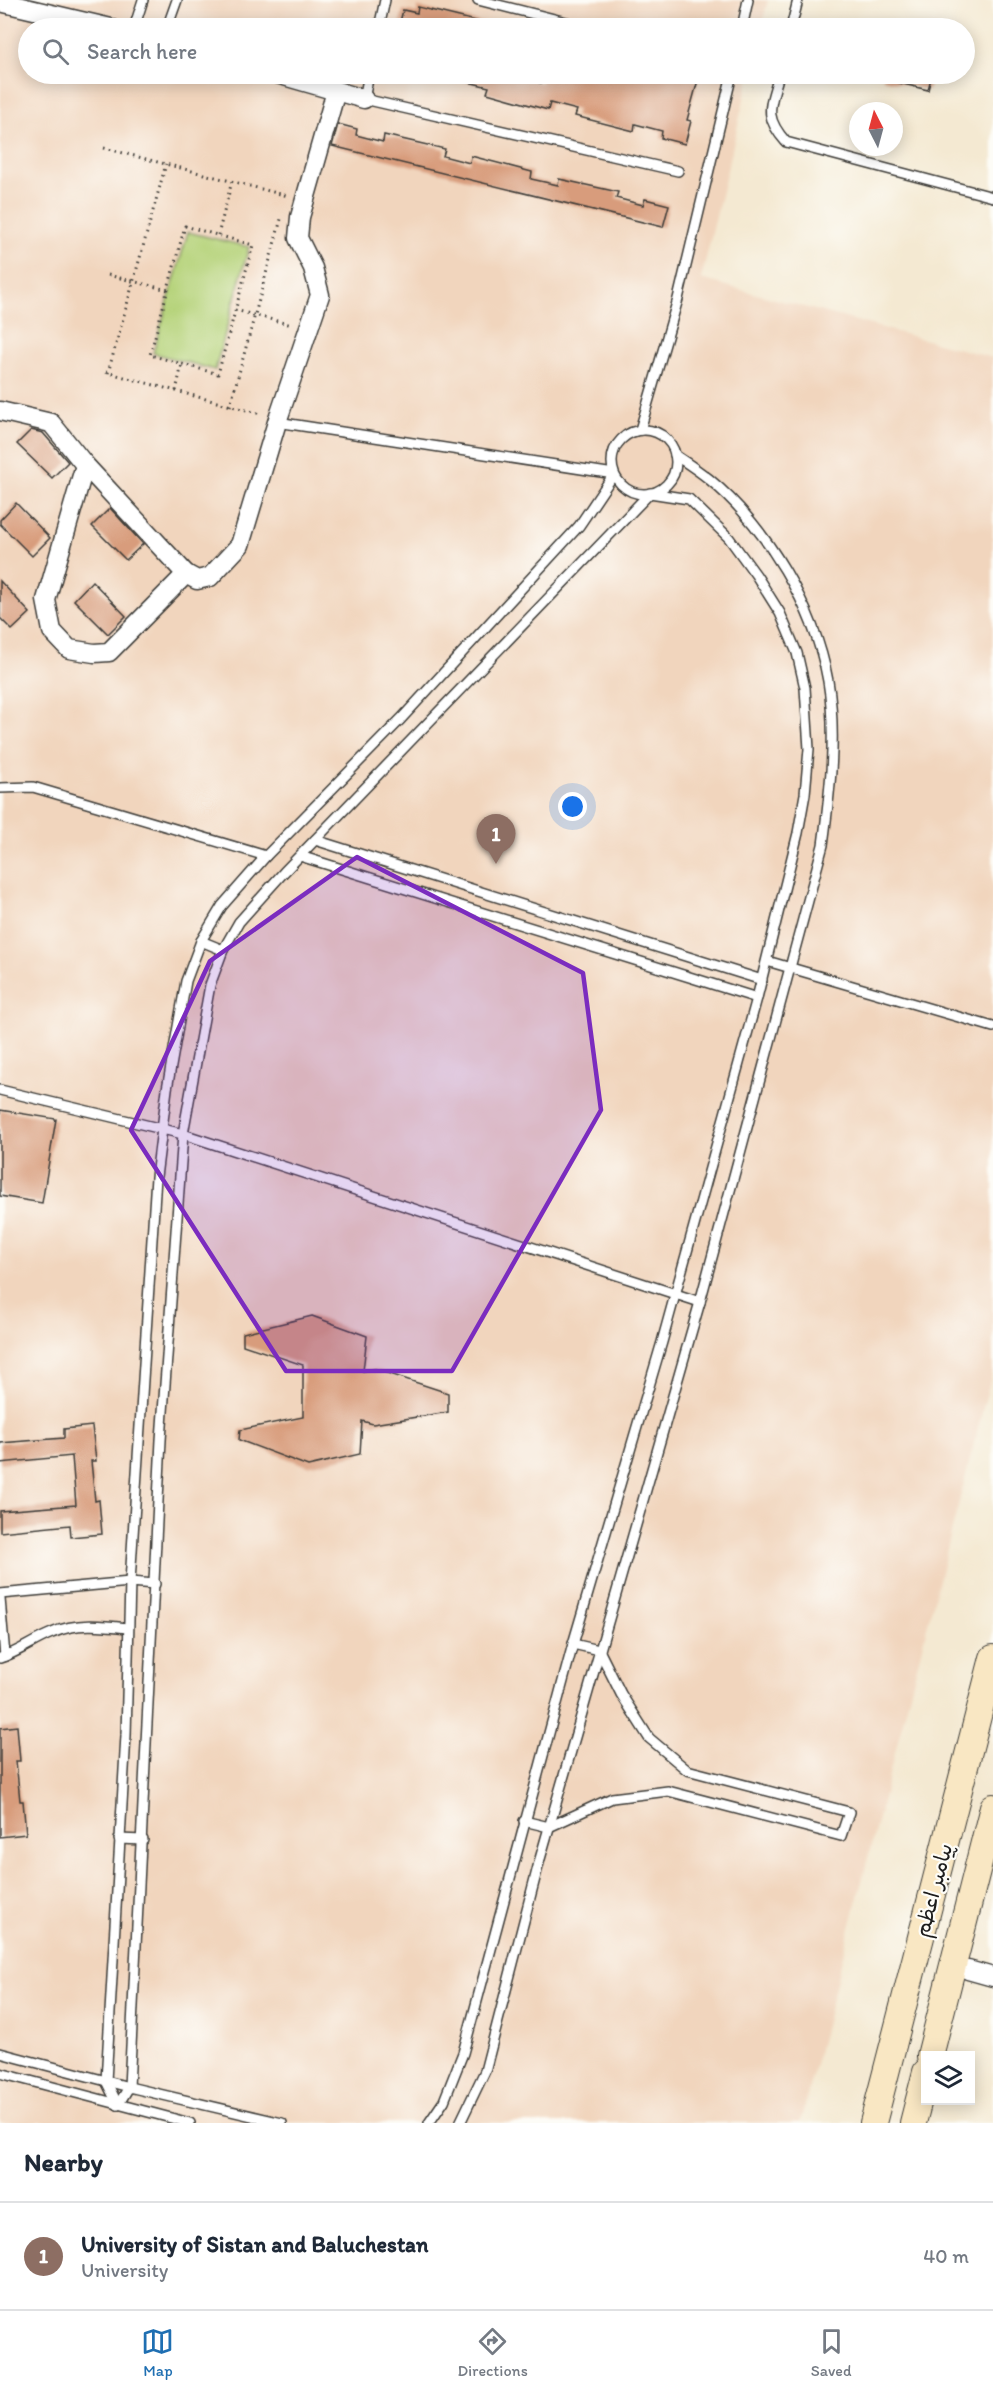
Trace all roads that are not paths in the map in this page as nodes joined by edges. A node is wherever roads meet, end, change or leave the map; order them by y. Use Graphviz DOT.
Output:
graph roads {
  1 [pos="143,0"];
  2 [pos="177,0"];
  3 [pos="385,0"];
  4 [pos="478,0"];
  5 [pos="748,0"];
  6 [pos="798,0"];
  7 [pos="0,2"];
  8 [pos="68,18"];
  9 [pos="137,18"];
  10 [pos="171,18"];
  11 [pos="381,18"];
  12 [pos="550,18"];
  13 [pos="744,18"];
  14 [pos="793,18"];
  15 [pos="312,84"];
  16 [pos="367,84"];
  17 [pos="730,84"];
  18 [pos="776,84"];
  19 [pos="336,91"];
  20 [pos="364,99"];
  21 [pos="678,171"];
  22 [pos="993,197"];
  23 [pos="0,411"];
  24 [pos="277,420"];
  25 [pos="640,430"];
  26 [pos="675,455"];
  27 [pos="85,465"];
  28 [pos="614,474"];
  29 [pos="650,494"];
  30 [pos="186,574"];
  31 [pos="0,788"];
  32 [pos="315,840"];
  33 [pos="300,855"];
  34 [pos="266,856"];
  35 [pos="201,941"];
  36 [pos="222,950"];
  37 [pos="767,960"];
  38 [pos="789,967"];
  39 [pos="762,981"];
  40 [pos="757,998"];
  41 [pos="993,1027"];
  42 [pos="0,1090"];
  43 [pos="161,1129"];
  44 [pos="183,1134"];
  45 [pos="675,1294"];
  46 [pos="700,1302"];
  47 [pos="130,1582"];
  48 [pos="154,1584"];
  49 [pos="0,1594"];
  50 [pos="0,1599"];
  51 [pos="128,1628"];
  52 [pos="573,1644"];
  53 [pos="598,1650"];
  54 [pos="3,1657"];
  55 [pos="993,1658"];
  56 [pos="993,1807"];
  57 [pos="524,1821"];
  58 [pos="549,1827"];
  59 [pos="119,1839"];
  60 [pos="142,1840"];
  61 [pos="942,1855"];
  62 [pos="978,1863"];
  63 [pos="968,1970"];
  64 [pos="993,1977"];
  65 [pos="931,2051"];
  66 [pos="0,2053"];
  67 [pos="0,2073"];
  68 [pos="106,2081"];
  69 [pos="129,2087"];
  70 [pos="921,2092"];
  71 [pos="118,2105"];
  72 [pos="190,2123"];
  73 [pos="282,2123"];
  74 [pos="429,2123"];
  75 [pos="460,2123"];
  76 [pos="873,2123"];
  77 [pos="913,2123"];
  1 -- 9 [label="lane"];
  2 -- 10 [label="lane"];
  3 -- 11 [label="lane"];
  4 -- 12 [label="lane"];
  5 -- 13 [label="lane"];
  6 -- 14 [label="lane"];
  7 -- 8 [label="street"];
  15 -- 19 [label="street"];
  16 -- 20 [label="lane"];
  17 -- 25 [label="lane"];
  18 -- 22 [label="lane"];
  19 -- 20 [label="street"];
  19 -- 24 [label="street"];
  20 -- 21 [label="lane"];
  23 -- 27 [label="street"];
  24 -- 28 [label="lane"];
  24 -- 30 [label="street"];
  25 -- 26 [label="lane"];
  25 -- 28 [label="lane"];
  26 -- 29 [label="lane"];
  26 -- 38 [label="lane"];
  27 -- 30 [label="street"];
  27 -- 30 [label="street"];
  28 -- 29 [label="lane"];
  28 -- 34 [label="lane"];
  29 -- 32 [label="lane"];
  29 -- 37 [label="lane"];
  31 -- 34 [label="lane"];
  32 -- 33 [label="lane"];
  32 -- 39 [label="lane"];
  33 -- 36 [label="lane"];
  33 -- 40 [label="lane"];
  34 -- 35 [label="lane"];
  35 -- 36 [label="lane"];
  35 -- 43 [label="lane"];
  36 -- 44 [label="lane"];
  37 -- 38 [label="lane"];
  37 -- 39 [label="lane"];
  38 -- 41 [label="lane"];
  38 -- 46 [label="lane"];
  39 -- 40 [label="lane"];
  40 -- 45 [label="lane"];
  42 -- 43 [label="lane"];
  43 -- 44 [label="lane"];
  43 -- 47 [label="lane"];
  44 -- 45 [label="lane"];
  44 -- 48 [label="lane"];
  45 -- 46 [label="lane"];
  45 -- 52 [label="lane"];
  46 -- 53 [label="lane"];
  47 -- 48 [label="lane"];
  47 -- 49 [label="lane"];
  47 -- 51 [label="lane"];
  48 -- 60 [label="lane"];
  50 -- 54 [label="lane"];
  51 -- 54 [label="lane"];
  51 -- 59 [label="lane"];
  52 -- 53 [label="lane"];
  52 -- 57 [label="lane"];
  53 -- 58 [label="lane"];
  53 -- 58 [label="lane"];
  55 -- 61 [label="main road, پیامبر اعظم"];
  56 -- 62 [label="main road, پیامبر اعظم"];
  57 -- 58 [label="lane"];
  57 -- 74 [label="lane"];
  58 -- 75 [label="lane"];
  59 -- 60 [label="lane"];
  59 -- 68 [label="lane"];
  60 -- 69 [label="lane"];
  61 -- 62 [label="main road"];
  61 -- 76 [label="main road, پیامبر اعظم"];
  62 -- 65 [label="main road, پیامبر اعظم"];
  63 -- 64 [label="street"];
  66 -- 68 [label="lane"];
  67 -- 71 [label="lane"];
  68 -- 69 [label="lane"];
  68 -- 71 [label="lane"];
  69 -- 71 [label="lane"];
  69 -- 73 [label="lane"];
  70 -- 77 [label="main road"];
  71 -- 72 [label="lane"];
}
